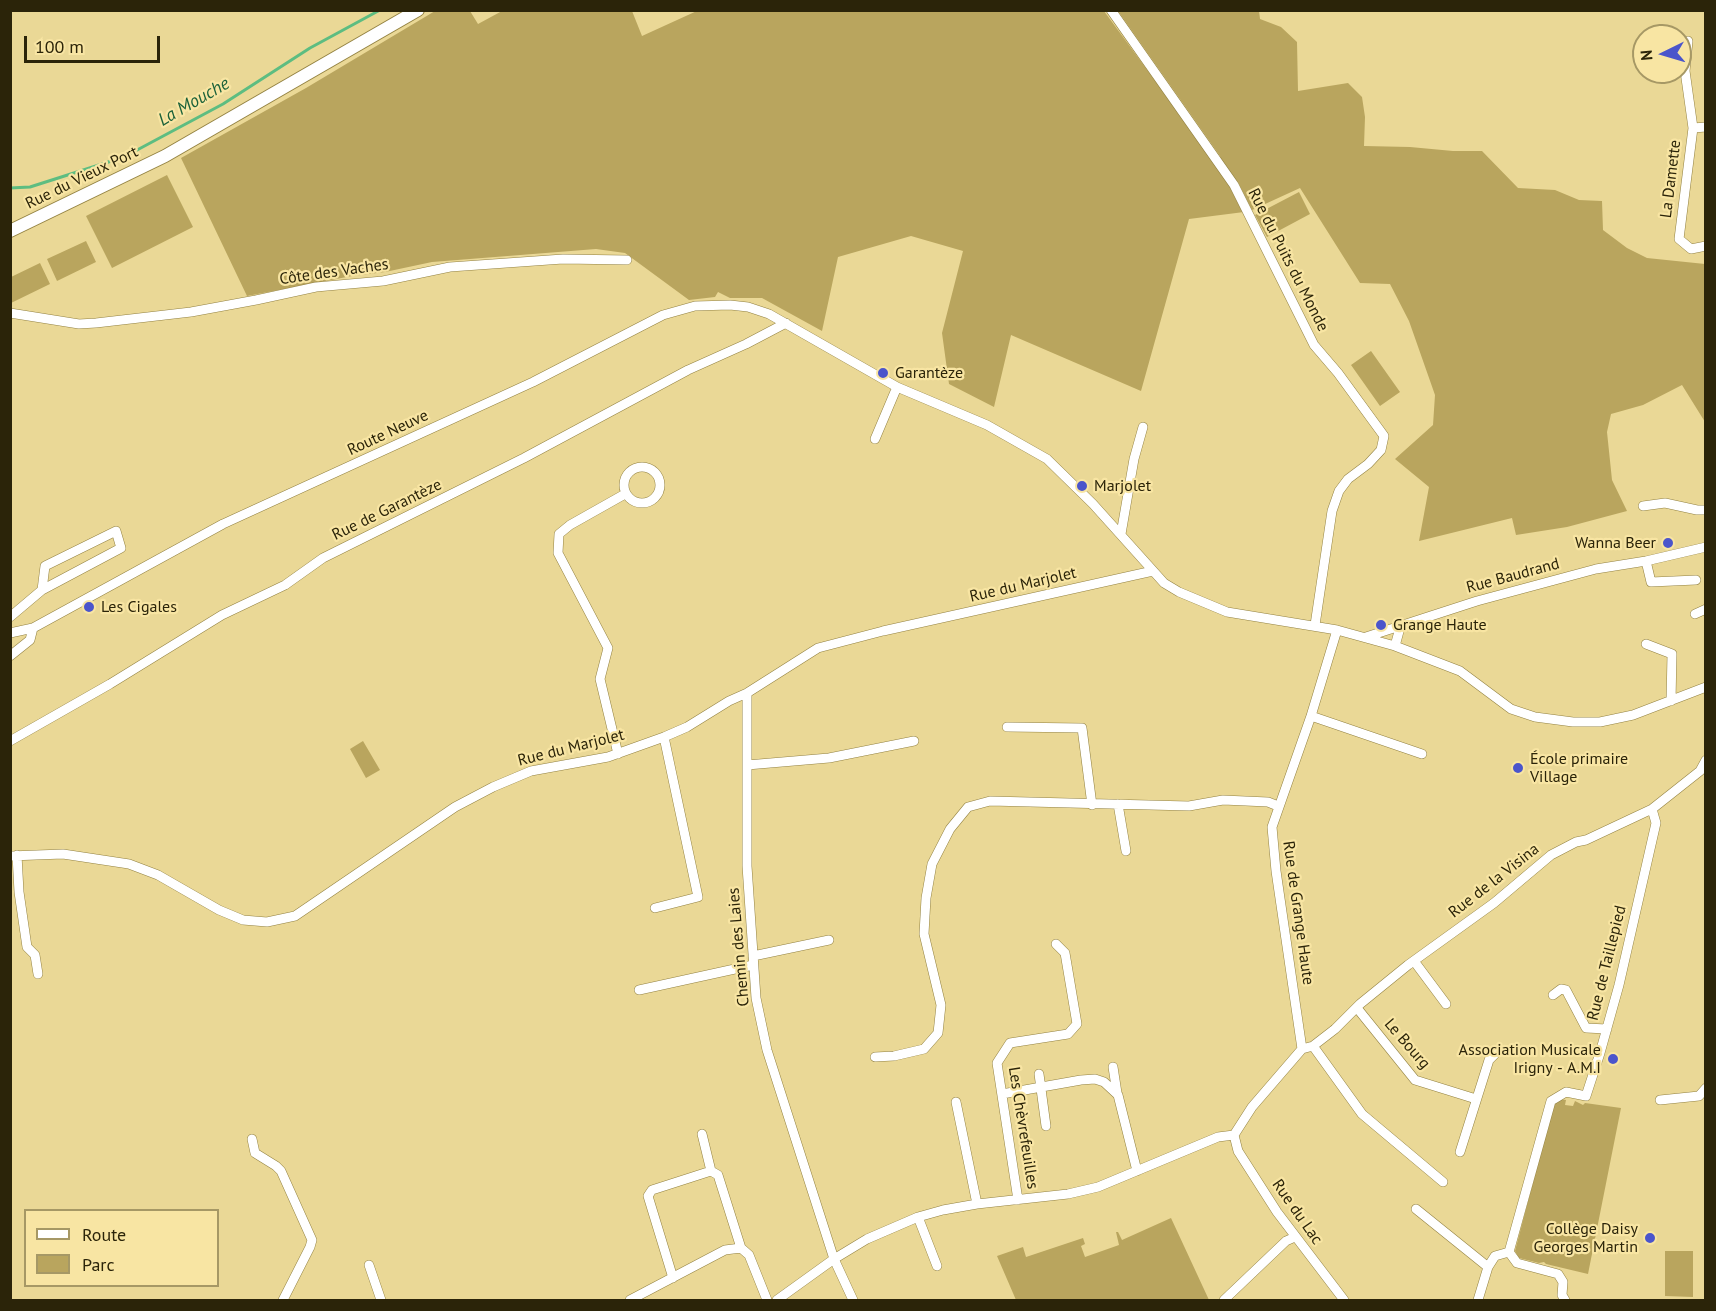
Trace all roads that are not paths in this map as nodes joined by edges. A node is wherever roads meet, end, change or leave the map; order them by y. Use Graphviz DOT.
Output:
graph roads {
  1 [pos="418,10"];
  2 [pos="1112,10"];
  3 [pos="1687,84"];
  4 [pos="1706,127"];
  5 [pos="1693,128"];
  6 [pos="10,231"];
  7 [pos="1706,246"];
  8 [pos="627,260"];
  9 [pos="10,313"];
  10 [pos="786,323"];
  11 [pos="897,387"];
  12 [pos="1143,427"];
  13 [pos="875,439"];
  14 [pos="625,494"];
  15 [pos="1643,506"];
  16 [pos="1706,510"];
  17 [pos="1121,534"];
  18 [pos="1706,547"];
  19 [pos="1646,561"];
  20 [pos="1153,571"];
  21 [pos="1696,580"];
  22 [pos="42,590"];
  23 [pos="1706,609"];
  24 [pos="1695,614"];
  25 [pos="10,617"];
  26 [pos="1401,624"];
  27 [pos="1315,625"];
  28 [pos="33,628"];
  29 [pos="1337,630"];
  30 [pos="10,633"];
  31 [pos="1366,637"];
  32 [pos="1646,644"];
  33 [pos="1395,646"];
  34 [pos="10,656"];
  35 [pos="1706,687"];
  36 [pos="747,693"];
  37 [pos="1671,701"];
  38 [pos="1311,716"];
  39 [pos="1007,727"];
  40 [pos="664,737"];
  41 [pos="10,741"];
  42 [pos="914,741"];
  43 [pos="618,754"];
  44 [pos="1422,754"];
  45 [pos="1706,760"];
  46 [pos="747,765"];
  47 [pos="1118,804"];
  48 [pos="1092,805"];
  49 [pos="1278,806"];
  50 [pos="1652,809"];
  51 [pos="1126,851"];
  52 [pos="14,856"];
  53 [pos="655,908"];
  54 [pos="829,940"];
  55 [pos="1056,944"];
  56 [pos="753,961"];
  57 [pos="1414,961"];
  58 [pos="38,974"];
  59 [pos="639,990"];
  60 [pos="1553,995"];
  61 [pos="1446,1005"];
  62 [pos="1357,1008"];
  63 [pos="1607,1029"];
  64 [pos="1313,1046"];
  65 [pos="1302,1049"];
  66 [pos="1498,1052"];
  67 [pos="875,1057"];
  68 [pos="1113,1067"];
  69 [pos="1039,1074"];
  70 [pos="1041,1087"];
  71 [pos="1706,1088"];
  72 [pos="1002,1094"];
  73 [pos="1118,1095"];
  74 [pos="1476,1099"];
  75 [pos="1660,1100"];
  76 [pos="956,1102"];
  77 [pos="1046,1126"];
  78 [pos="702,1134"];
  79 [pos="1234,1135"];
  80 [pos="252,1138"];
  81 [pos="1460,1152"];
  82 [pos="711,1171"];
  83 [pos="1137,1171"];
  84 [pos="1443,1182"];
  85 [pos="1018,1200"];
  86 [pos="977,1204"];
  87 [pos="1416,1209"];
  88 [pos="918,1217"];
  89 [pos="1295,1237"];
  90 [pos="741,1248"];
  91 [pos="1509,1252"];
  92 [pos="834,1259"];
  93 [pos="369,1265"];
  94 [pos="937,1266"];
  95 [pos="1488,1267"];
  96 [pos="673,1278"];
  97 [pos="283,1300"];
  98 [pos="381,1300"];
  99 [pos="630,1300"];
  100 [pos="767,1300"];
  101 [pos="777,1300"];
  102 [pos="853,1300"];
  103 [pos="1224,1300"];
  104 [pos="1344,1300"];
  105 [pos="1478,1300"];
  106 [pos="1565,1300"];
  1 -- 6 [label="main road, Rue du Vieux Port"];
  2 -- 27 [label="street, Rue du Puits du Monde"];
  3 -- 5 [label="street, La Damette"];
  4 -- 5 [label="street, La Damette"];
  5 -- 7 [label="street, La Damette"];
  8 -- 9 [label="street, Côte des Vaches"];
  10 -- 11 [label="street, Route Neuve"];
  10 -- 28 [label="street, Route Neuve"];
  10 -- 41 [label="street, Rue de Garantèze"];
  11 -- 13 [label="street"];
  11 -- 17 [label="street, Route Neuve"];
  12 -- 17 [label="street"];
  14 -- 14 [label="street"];
  14 -- 43 [label="street"];
  15 -- 16 [label="street"];
  17 -- 20 [label="street, Route Neuve"];
  18 -- 19 [label="street, Rue Baudrand"];
  19 -- 21 [label="street"];
  19 -- 26 [label="street, Rue Baudrand"];
  20 -- 27 [label="street, Route Neuve"];
  20 -- 36 [label="street, Rue du Marjolet"];
  22 -- 22 [label="street"];
  22 -- 25 [label="street"];
  23 -- 24 [label="street"];
  26 -- 31 [label="street, Rue Baudrand"];
  26 -- 33 [label="street"];
  27 -- 29 [label="street, Route Neuve"];
  28 -- 30 [label="street, Route Neuve"];
  28 -- 34 [label="street"];
  29 -- 31 [label="street, Route Neuve"];
  29 -- 38 [label="street, Rue de Grange Haute"];
  31 -- 33 [label="street, Route Neuve"];
  32 -- 37 [label="street"];
  33 -- 37 [label="street, Route Neuve"];
  35 -- 37 [label="street, Route Neuve"];
  36 -- 40 [label="street, Rue du Marjolet"];
  36 -- 46 [label="street, Chemin des Laies"];
  38 -- 44 [label="street"];
  38 -- 49 [label="street, Rue de Grange Haute"];
  39 -- 48 [label="street"];
  40 -- 43 [label="street, Rue du Marjolet"];
  40 -- 53 [label="street"];
  42 -- 46 [label="street"];
  43 -- 52 [label="street, Rue du Marjolet"];
  45 -- 50 [label="street, Rue de la Visina"];
  46 -- 56 [label="street, Chemin des Laies"];
  47 -- 48 [label="street"];
  47 -- 49 [label="street"];
  47 -- 51 [label="street"];
  48 -- 67 [label="street"];
  49 -- 65 [label="street, Rue de Grange Haute"];
  50 -- 57 [label="street, Rue de la Visina"];
  50 -- 63 [label="street, Rue de Taillepied"];
  52 -- 58 [label="street, Rue du Marjolet"];
  54 -- 56 [label="street"];
  55 -- 72 [label="street, Les Chèvrefeuilles"];
  56 -- 59 [label="street"];
  56 -- 92 [label="street, Chemin des Laies"];
  57 -- 61 [label="street"];
  57 -- 62 [label="street, Rue de la Visina"];
  60 -- 63 [label="street"];
  62 -- 64 [label="street, Rue de la Visina"];
  62 -- 74 [label="street, Le Bourg"];
  63 -- 91 [label="street, Rue de Taillepied"];
  64 -- 65 [label="street, Rue de la Visina"];
  64 -- 84 [label="street"];
  65 -- 79 [label="street"];
  66 -- 74 [label="street"];
  68 -- 73 [label="street"];
  69 -- 70 [label="street"];
  70 -- 72 [label="street"];
  70 -- 73 [label="street"];
  70 -- 77 [label="street"];
  71 -- 75 [label="street"];
  72 -- 85 [label="street, Les Chèvrefeuilles"];
  73 -- 83 [label="street"];
  74 -- 81 [label="street"];
  76 -- 86 [label="street"];
  78 -- 82 [label="street"];
  79 -- 83 [label="street"];
  79 -- 89 [label="street, Rue du Lac"];
  80 -- 97 [label="street"];
  82 -- 90 [label="street"];
  82 -- 96 [label="street"];
  83 -- 85 [label="street"];
  85 -- 86 [label="street"];
  86 -- 88 [label="street"];
  87 -- 95 [label="street"];
  88 -- 92 [label="street"];
  88 -- 94 [label="street"];
  89 -- 103 [label="street"];
  89 -- 104 [label="street, Rue du Lac"];
  90 -- 96 [label="street"];
  90 -- 100 [label="street"];
  91 -- 95 [label="street"];
  91 -- 106 [label="street"];
  92 -- 101 [label="street"];
  92 -- 102 [label="street, Chemin des Laies"];
  93 -- 98 [label="street"];
  95 -- 105 [label="street"];
  96 -- 99 [label="street"];
}
